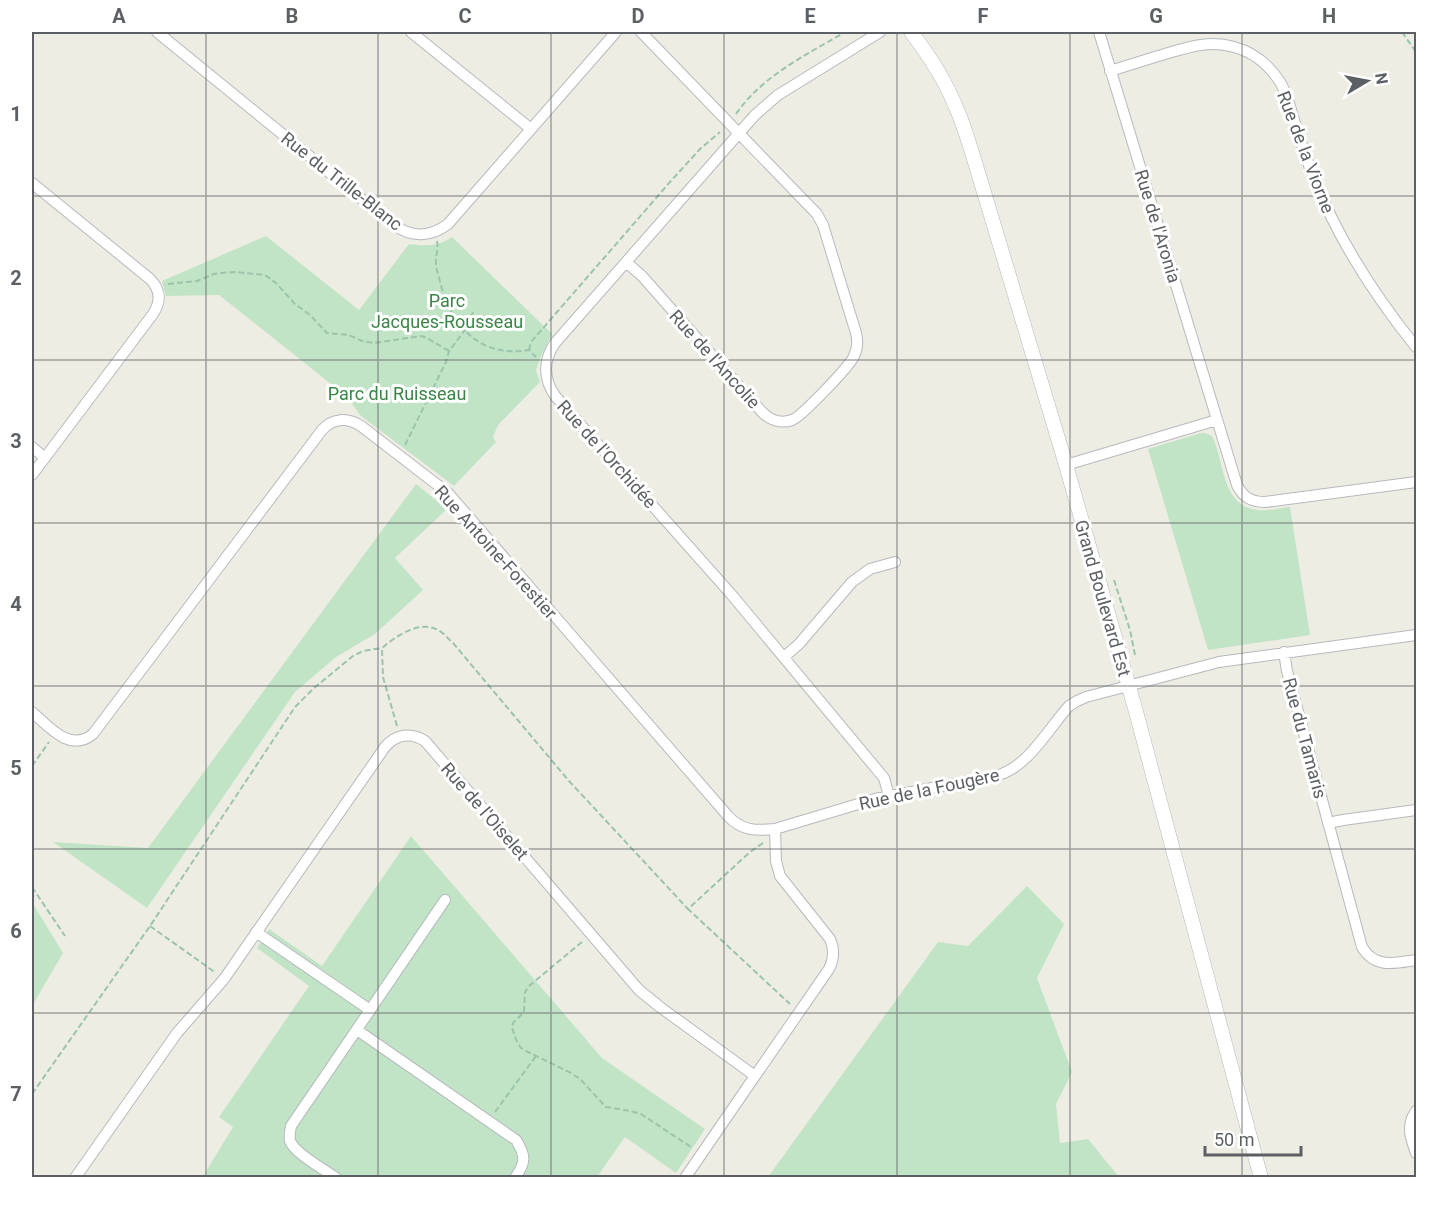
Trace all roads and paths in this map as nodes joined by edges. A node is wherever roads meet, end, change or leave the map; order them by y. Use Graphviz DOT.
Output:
graph roads {
  1 [pos="157,32"];
  2 [pos="411,32"];
  3 [pos="616,32"];
  4 [pos="641,32"];
  5 [pos="844,32"];
  6 [pos="880,32"];
  7 [pos="911,32"];
  8 [pos="1099,32"];
  9 [pos="1402,32"];
  10 [pos="1416,52"];
  11 [pos="1110,71"];
  12 [pos="738,112"];
  13 [pos="531,129"];
  14 [pos="721,132"];
  15 [pos="739,133"];
  16 [pos="32,183"];
  17 [pos="437,241"];
  18 [pos="626,262"];
  19 [pos="158,289"];
  20 [pos="474,310"];
  21 [pos="465,330"];
  22 [pos="1416,347"];
  23 [pos="529,350"];
  24 [pos="449,351"];
  25 [pos="539,358"];
  26 [pos="1217,420"];
  27 [pos="32,447"];
  28 [pos="399,456"];
  29 [pos="45,458"];
  30 [pos="1066,465"];
  31 [pos="32,475"];
  32 [pos="1416,482"];
  33 [pos="895,562"];
  34 [pos="1416,635"];
  35 [pos="382,648"];
  36 [pos="1284,652"];
  37 [pos="784,657"];
  38 [pos="1128,686"];
  39 [pos="32,712"];
  40 [pos="55,732"];
  41 [pos="399,736"];
  42 [pos="32,766"];
  43 [pos="889,796"];
  44 [pos="1416,810"];
  45 [pos="733,821"];
  46 [pos="1328,823"];
  47 [pos="775,830"];
  48 [pos="32,887"];
  49 [pos="445,900"];
  50 [pos="688,909"];
  51 [pos="150,926"];
  52 [pos="256,932"];
  53 [pos="591,934"];
  54 [pos="65,936"];
  55 [pos="1416,960"];
  56 [pos="224,979"];
  57 [pos="370,1010"];
  58 [pos="799,1012"];
  59 [pos="357,1030"];
  60 [pos="536,1056"];
  61 [pos="754,1076"];
  62 [pos="32,1094"];
  63 [pos="1416,1111"];
  64 [pos="488,1121"];
  65 [pos="1416,1153"];
  66 [pos="701,1154"];
  67 [pos="75,1178"];
  68 [pos="336,1178"];
  69 [pos="515,1178"];
  70 [pos="685,1178"];
  71 [pos="1261,1178"];
  1 -- 13 [label="street, Rue du Trille-Blanc"];
  2 -- 13 [label="street"];
  3 -- 13 [label="street, Rue du Trille-Blanc"];
  4 -- 15 [label="street"];
  5 -- 12 [label="path"];
  6 -- 15 [label="street, Rue de l'Orchidée"];
  7 -- 30 [label="street, Grand Boulevard Est"];
  8 -- 11 [label="street, Rue de l'Aronia"];
  9 -- 10 [label="path"];
  11 -- 22 [label="street, Rue de la Viorne"];
  11 -- 26 [label="street, Rue de l'Aronia"];
  14 -- 23 [label="path"];
  15 -- 18 [label="street, Rue de l'Orchidée"];
  15 -- 18 [label="street, Rue de l'Ancolie"];
  16 -- 19 [label="street"];
  17 -- 21 [label="path"];
  18 -- 37 [label="street, Rue de l'Orchidée"];
  19 -- 24 [label="path"];
  19 -- 29 [label="street"];
  20 -- 21 [label="path"];
  21 -- 23 [label="path"];
  21 -- 24 [label="path"];
  23 -- 25 [label="path"];
  24 -- 28 [label="path"];
  26 -- 30 [label="street"];
  26 -- 32 [label="street, Rue de l'Aronia"];
  27 -- 29 [label="street"];
  28 -- 40 [label="street, Rue Antoine-Forestier"];
  28 -- 45 [label="street, Rue Antoine-Forestier"];
  29 -- 31 [label="street"];
  30 -- 38 [label="street, Grand Boulevard Est"];
  33 -- 37 [label="street"];
  34 -- 36 [label="street, Rue de la Fougère"];
  35 -- 41 [label="path"];
  35 -- 50 [label="path"];
  35 -- 51 [label="path"];
  36 -- 38 [label="street, Rue de la Fougère"];
  36 -- 46 [label="street, Rue du Tamaris"];
  37 -- 43 [label="street, Rue de l'Orchidée"];
  38 -- 43 [label="street, Rue de la Fougère"];
  38 -- 71 [label="street, Grand Boulevard Est"];
  39 -- 40 [label="street, Rue Antoine-Forestier"];
  40 -- 42 [label="path"];
  41 -- 52 [label="street"];
  41 -- 53 [label="street, Rue de l'Oiselet"];
  43 -- 47 [label="street, Rue de la Fougère"];
  44 -- 46 [label="street, Rue du Tamaris"];
  45 -- 47 [label="street, Rue de la Fougère"];
  46 -- 55 [label="street, Rue du Tamaris"];
  47 -- 50 [label="path"];
  47 -- 58 [label="street"];
  48 -- 54 [label="path"];
  49 -- 57 [label="street"];
  50 -- 58 [label="path"];
  51 -- 56 [label="path"];
  51 -- 62 [label="path"];
  52 -- 56 [label="street"];
  52 -- 57 [label="street"];
  53 -- 60 [label="path"];
  53 -- 61 [label="street, Rue de l'Oiselet"];
  56 -- 67 [label="street"];
  57 -- 59 [label="street"];
  58 -- 61 [label="street"];
  59 -- 64 [label="street"];
  59 -- 68 [label="street"];
  60 -- 64 [label="path"];
  60 -- 66 [label="path"];
  61 -- 66 [label="street"];
  63 -- 65 [label="street"];
  64 -- 69 [label="street"];
  66 -- 70 [label="street"];
}
